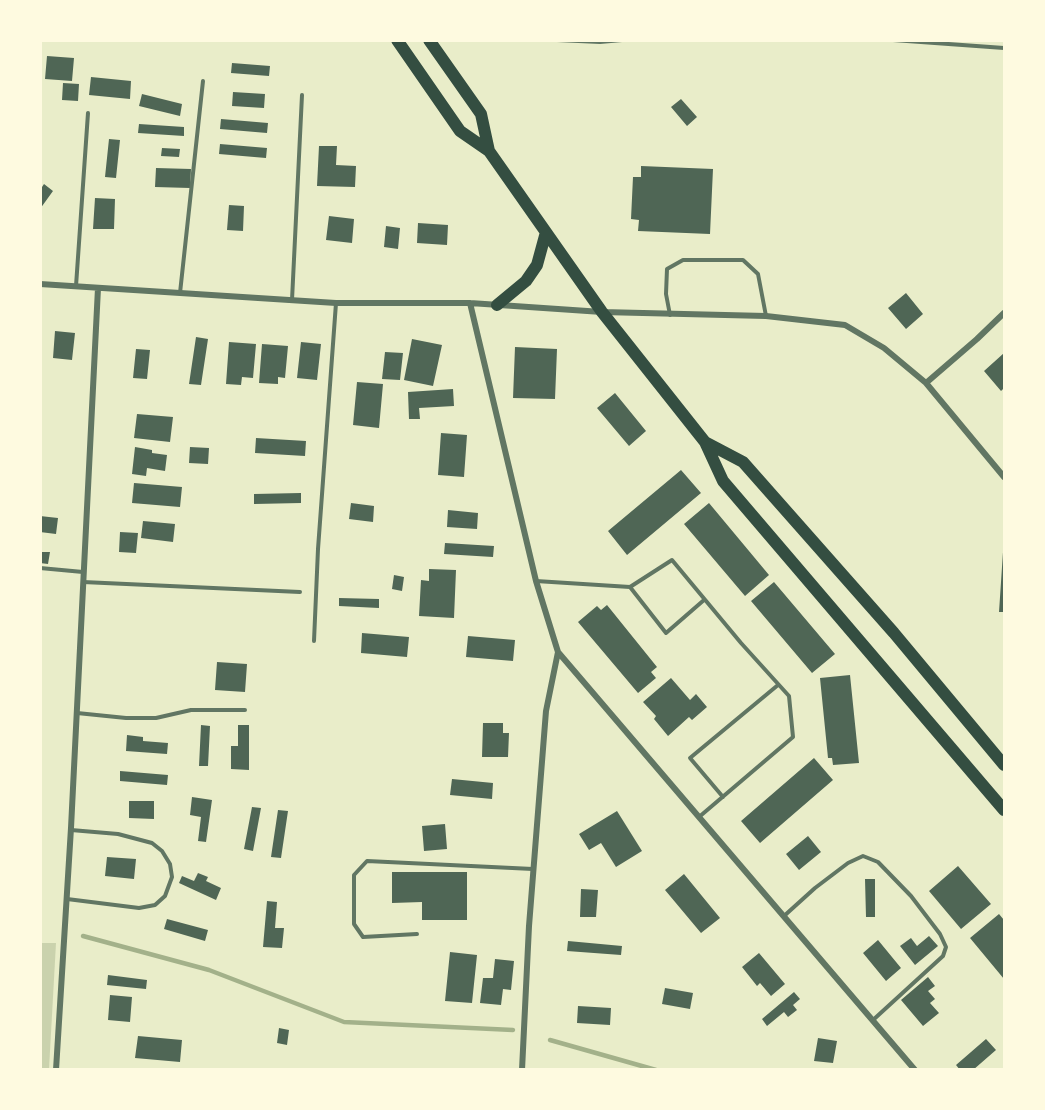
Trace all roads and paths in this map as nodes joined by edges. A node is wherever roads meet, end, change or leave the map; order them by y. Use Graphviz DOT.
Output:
graph roads {
  1 [pos="397,40"];
  2 [pos="429,40"];
  3 [pos="558,40"];
  4 [pos="622,40"];
  5 [pos="893,40"];
  6 [pos="1005,48"];
  7 [pos="203,81"];
  8 [pos="302,94"];
  9 [pos="88,112"];
  10 [pos="489,151"];
  11 [pos="546,232"];
  12 [pos="40,284"];
  13 [pos="76,286"];
  14 [pos="98,288"];
  15 [pos="180,293"];
  16 [pos="292,300"];
  17 [pos="336,303"];
  18 [pos="470,303"];
  19 [pos="497,305"];
  20 [pos="602,312"];
  21 [pos="1005,313"];
  22 [pos="670,315"];
  23 [pos="766,316"];
  24 [pos="926,383"];
  25 [pos="705,442"];
  26 [pos="1005,477"];
  27 [pos="40,568"];
  28 [pos="83,572"];
  29 [pos="536,581"];
  30 [pos="83,582"];
  31 [pos="630,587"];
  32 [pos="300,592"];
  33 [pos="704,600"];
  34 [pos="314,641"];
  35 [pos="558,652"];
  36 [pos="778,685"];
  37 [pos="245,710"];
  38 [pos="76,713"];
  39 [pos="1005,765"];
  40 [pos="723,797"];
  41 [pos="1005,810"];
  42 [pos="699,817"];
  43 [pos="71,830"];
  44 [pos="533,869"];
  45 [pos="67,899"];
  46 [pos="784,916"];
  47 [pos="417,934"];
  48 [pos="873,1020"];
  49 [pos="56,1070"];
  50 [pos="522,1070"];
  51 [pos="915,1070"];
  1 -- 10 [label="main road"];
  2 -- 10 [label="main road"];
  3 -- 4 [label="lane"];
  5 -- 6 [label="lane"];
  7 -- 15 [label="lane"];
  8 -- 16 [label="lane"];
  9 -- 13 [label="lane"];
  10 -- 11 [label="main road"];
  11 -- 19 [label="main road"];
  11 -- 20 [label="main road"];
  12 -- 13 [label="street"];
  13 -- 14 [label="street"];
  14 -- 15 [label="street"];
  14 -- 28 [label="street"];
  15 -- 16 [label="street"];
  16 -- 17 [label="street"];
  17 -- 18 [label="street"];
  17 -- 34 [label="lane"];
  18 -- 19 [label="street"];
  18 -- 29 [label="street"];
  19 -- 20 [label="street"];
  20 -- 22 [label="street"];
  20 -- 25 [label="main road"];
  21 -- 24 [label="street"];
  22 -- 23 [label="street"];
  22 -- 23 [label="lane"];
  23 -- 24 [label="street"];
  24 -- 26 [label="street"];
  25 -- 39 [label="main road"];
  25 -- 41 [label="main road"];
  27 -- 28 [label="lane"];
  28 -- 30 [label="street"];
  29 -- 31 [label="lane"];
  29 -- 35 [label="street"];
  30 -- 32 [label="lane"];
  30 -- 38 [label="street"];
  31 -- 33 [label="lane"];
  31 -- 33 [label="lane"];
  33 -- 36 [label="lane"];
  35 -- 42 [label="street"];
  35 -- 44 [label="street"];
  36 -- 40 [label="lane"];
  36 -- 40 [label="lane"];
  37 -- 38 [label="lane"];
  38 -- 43 [label="street"];
  40 -- 42 [label="lane"];
  42 -- 46 [label="street"];
  43 -- 45 [label="street"];
  43 -- 45 [label="lane"];
  44 -- 47 [label="lane"];
  44 -- 50 [label="street"];
  45 -- 49 [label="street"];
  46 -- 48 [label="street"];
  46 -- 48 [label="lane"];
  48 -- 51 [label="street"];
}
